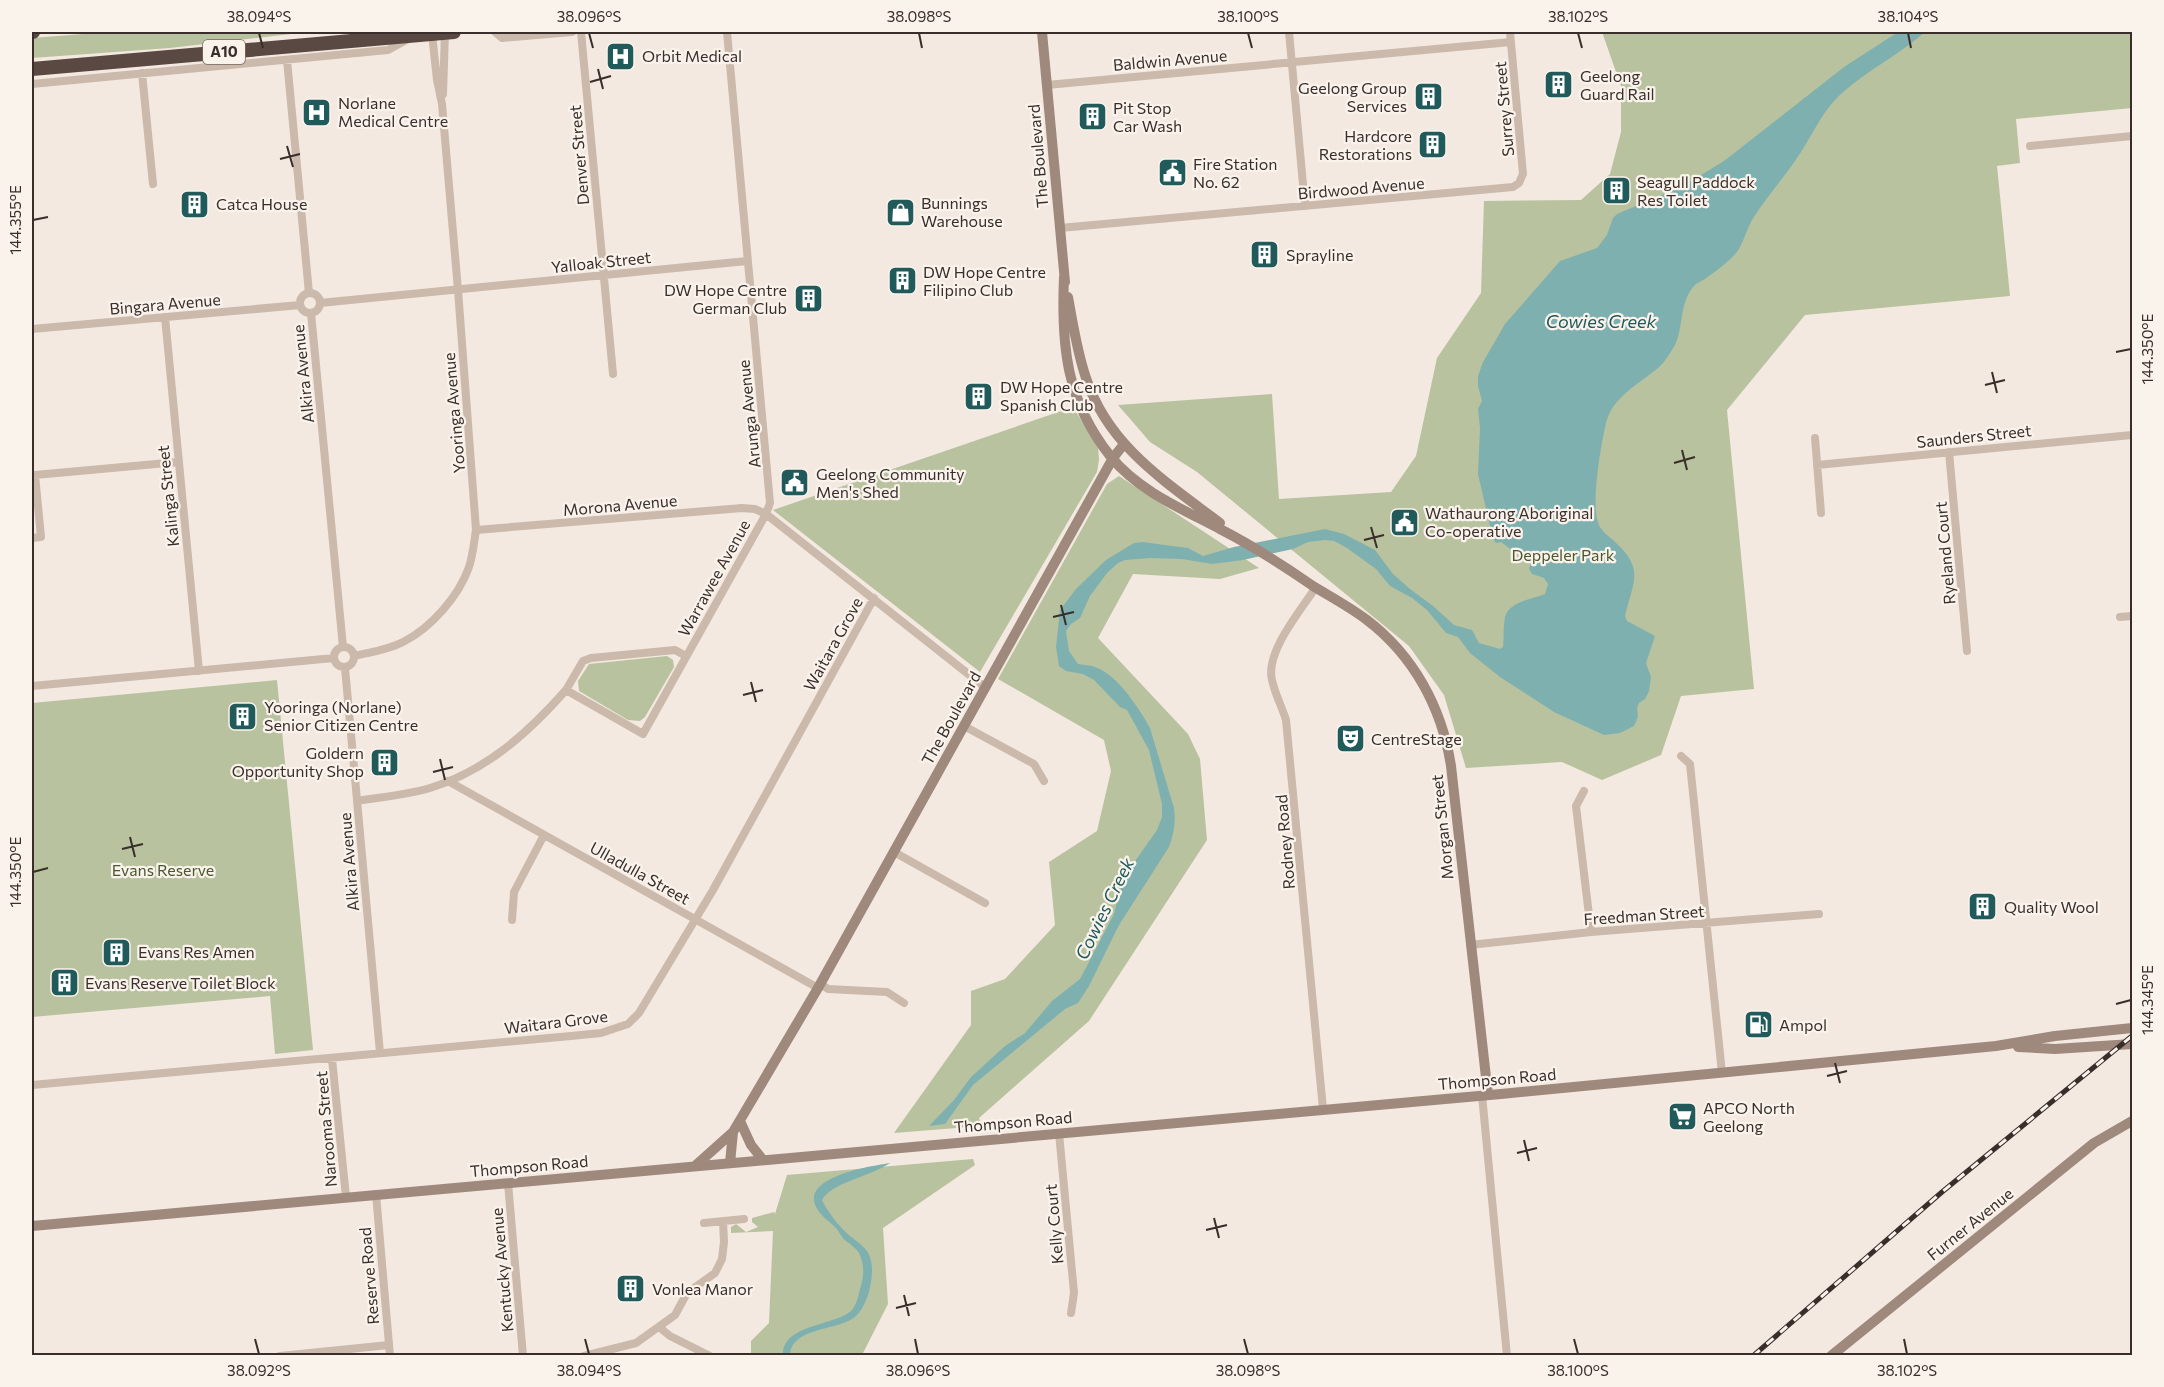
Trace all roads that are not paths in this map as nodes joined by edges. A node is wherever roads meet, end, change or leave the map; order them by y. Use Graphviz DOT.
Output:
graph roads {
  1 [pos="443,32"];
  2 [pos="495,32"];
  3 [pos="572,32"];
  4 [pos="580,32"];
  5 [pos="727,32"];
  6 [pos="1042,32"];
  7 [pos="1289,32"];
  8 [pos="1510,32"];
  9 [pos="417,34"];
  10 [pos="1511,42"];
  11 [pos="287,60"];
  12 [pos="1292,62"];
  13 [pos="32,69"];
  14 [pos="142,74"];
  15 [pos="32,84"];
  16 [pos="1047,85"];
  17 [pos="442,104"];
  18 [pos="2133,136"];
  19 [pos="2030,146"];
  20 [pos="1519,183"];
  21 [pos="153,184"];
  22 [pos="1305,206"];
  23 [pos="1060,228"];
  24 [pos="747,261"];
  25 [pos="604,275"];
  26 [pos="1064,277"];
  27 [pos="458,290"];
  28 [pos="309,293"];
  29 [pos="320,303"];
  30 [pos="300,305"];
  31 [pos="311,314"];
  32 [pos="165,317"];
  33 [pos="32,329"];
  34 [pos="613,374"];
  35 [pos="2133,435"];
  36 [pos="1815,438"];
  37 [pos="1124,444"];
  38 [pos="1949,452"];
  39 [pos="1113,458"];
  40 [pos="178,462"];
  41 [pos="1817,465"];
  42 [pos="1821,513"];
  43 [pos="766,514"];
  44 [pos="476,530"];
  45 [pos="32,538"];
  46 [pos="1245,541"];
  47 [pos="1316,587"];
  48 [pos="874,598"];
  49 [pos="2133,616"];
  50 [pos="2120,617"];
  51 [pos="343,647"];
  52 [pos="1967,651"];
  53 [pos="354,656"];
  54 [pos="686,656"];
  55 [pos="334,658"];
  56 [pos="345,668"];
  57 [pos="199,671"];
  58 [pos="32,686"];
  59 [pos="986,688"];
  60 [pos="566,690"];
  61 [pos="964,726"];
  62 [pos="1681,756"];
  63 [pos="448,781"];
  64 [pos="1044,781"];
  65 [pos="1584,791"];
  66 [pos="357,801"];
  67 [pos="544,835"];
  68 [pos="894,852"];
  69 [pos="986,903"];
  70 [pos="1819,914"];
  71 [pos="695,919"];
  72 [pos="512,921"];
  73 [pos="1706,924"];
  74 [pos="1591,932"];
  75 [pos="1470,945"];
  76 [pos="820,986"];
  77 [pos="904,1003"];
  78 [pos="2133,1028"];
  79 [pos="2133,1044"];
  80 [pos="1996,1046"];
  81 [pos="380,1053"];
  82 [pos="333,1059"];
  83 [pos="1722,1072"];
  84 [pos="32,1085"];
  85 [pos="1485,1095"];
  86 [pos="1323,1109"];
  87 [pos="740,1121"];
  88 [pos="2133,1121"];
  89 [pos="733,1132"];
  90 [pos="1059,1133"];
  91 [pos="763,1160"];
  92 [pos="729,1163"];
  93 [pos="694,1166"];
  94 [pos="507,1183"];
  95 [pos="376,1194"];
  96 [pos="346,1197"];
  97 [pos="744,1219"];
  98 [pos="723,1221"];
  99 [pos="704,1223"];
  100 [pos="32,1226"];
  101 [pos="1071,1312"];
  102 [pos="659,1327"];
  103 [pos="389,1346"];
  104 [pos="280,1356"];
  105 [pos="390,1356"];
  106 [pos="523,1356"];
  107 [pos="584,1356"];
  108 [pos="710,1356"];
  109 [pos="1507,1356"];
  110 [pos="1831,1356"];
  1 -- 9 [label="highway, A10"];
  1 -- 17 [label="street, Yooringa Avenue"];
  1 -- 17 [label="street, Yooringa Avenue"];
  2 -- 3 [label="street"];
  4 -- 25 [label="street, Denver Street"];
  5 -- 24 [label="street, Arunga Avenue"];
  6 -- 16 [label="main road, The Boulevard"];
  7 -- 12 [label="street"];
  8 -- 10 [label="street, Surrey Street"];
  9 -- 11 [label="street"];
  9 -- 13 [label="highway, A10"];
  10 -- 12 [label="street, Baldwin Avenue"];
  10 -- 20 [label="street, Surrey Street"];
  11 -- 14 [label="street"];
  11 -- 28 [label="street"];
  12 -- 16 [label="street, Baldwin Avenue"];
  12 -- 22 [label="street"];
  14 -- 15 [label="street"];
  14 -- 21 [label="street"];
  16 -- 23 [label="main road, The Boulevard"];
  17 -- 27 [label="street, Yooringa Avenue"];
  18 -- 19 [label="street"];
  20 -- 22 [label="street, Birdwood Avenue"];
  22 -- 23 [label="street, Birdwood Avenue"];
  23 -- 26 [label="main road, The Boulevard"];
  24 -- 25 [label="street, Yalloak Street"];
  24 -- 43 [label="street, Arunga Avenue"];
  25 -- 27 [label="street, Yalloak Street"];
  25 -- 34 [label="street, Denver Street"];
  26 -- 37 [label="main road, The Boulevard"];
  26 -- 39 [label="main road, The Boulevard"];
  27 -- 29 [label="street"];
  27 -- 44 [label="street, Yooringa Avenue"];
  28 -- 29 [label="street"];
  28 -- 30 [label="street"];
  29 -- 31 [label="street"];
  30 -- 31 [label="street"];
  30 -- 32 [label="street, Bingara Avenue"];
  31 -- 51 [label="street, Alkira Avenue"];
  32 -- 33 [label="street, Bingara Avenue"];
  32 -- 40 [label="street, Kalinga Street"];
  35 -- 38 [label="street, Saunders Street"];
  36 -- 41 [label="street"];
  37 -- 39 [label="main road"];
  37 -- 46 [label="main road, Morgan Street"];
  38 -- 41 [label="street, Saunders Street"];
  38 -- 52 [label="street, Ryeland Court"];
  39 -- 46 [label="main road, Morgan Street"];
  39 -- 59 [label="main road, The Boulevard"];
  40 -- 45 [label="street"];
  40 -- 57 [label="street, Kalinga Street"];
  41 -- 42 [label="street"];
  43 -- 44 [label="street, Morona Avenue"];
  43 -- 48 [label="street"];
  43 -- 54 [label="street, Warrawee Avenue"];
  44 -- 53 [label="street, Yooringa Avenue"];
  46 -- 47 [label="main road, Morgan Street"];
  47 -- 75 [label="main road, Morgan Street"];
  47 -- 86 [label="street, Rodney Road"];
  48 -- 59 [label="street"];
  48 -- 71 [label="street, Waitara Grove"];
  49 -- 50 [label="street"];
  51 -- 53 [label="street"];
  51 -- 55 [label="street"];
  53 -- 56 [label="street"];
  54 -- 60 [label="street, Warrawee Avenue"];
  54 -- 60 [label="street, Warrawee Avenue"];
  55 -- 56 [label="street"];
  55 -- 57 [label="street"];
  56 -- 66 [label="street, Alkira Avenue"];
  57 -- 58 [label="street"];
  59 -- 61 [label="main road, The Boulevard"];
  60 -- 63 [label="street, Warrawee Avenue"];
  61 -- 64 [label="street"];
  61 -- 68 [label="main road, The Boulevard"];
  62 -- 73 [label="street"];
  63 -- 66 [label="street, Warrawee Avenue"];
  63 -- 67 [label="street, Ulladulla Street"];
  65 -- 74 [label="street"];
  66 -- 81 [label="street, Alkira Avenue"];
  67 -- 71 [label="street, Ulladulla Street"];
  67 -- 72 [label="street"];
  68 -- 69 [label="street"];
  68 -- 76 [label="main road, The Boulevard"];
  70 -- 73 [label="street, Freedman Street"];
  71 -- 76 [label="street, Ulladulla Street"];
  71 -- 81 [label="street, Waitara Grove"];
  73 -- 74 [label="street, Freedman Street"];
  73 -- 83 [label="street"];
  74 -- 75 [label="street, Freedman Street"];
  75 -- 85 [label="main road, Morgan Street"];
  76 -- 77 [label="street, Ulladulla Street"];
  76 -- 87 [label="main road, The Boulevard"];
  78 -- 80 [label="main road, Thompson Road"];
  79 -- 80 [label="main road, Thompson Road"];
  80 -- 83 [label="main road, Thompson Road"];
  81 -- 82 [label="street, Waitara Grove"];
  82 -- 84 [label="street, Waitara Grove"];
  82 -- 96 [label="street, Narooma Street"];
  83 -- 85 [label="main road, Thompson Road"];
  85 -- 86 [label="main road, Thompson Road"];
  85 -- 109 [label="street, Morgan Street"];
  86 -- 90 [label="main road, Thompson Road"];
  87 -- 89 [label="main road, The Boulevard"];
  87 -- 91 [label="main road"];
  88 -- 110 [label="main road, Furner Avenue"];
  89 -- 92 [label="main road, The Boulevard"];
  89 -- 93 [label="main road"];
  90 -- 91 [label="main road, Thompson Road"];
  90 -- 101 [label="street, Kelly Court"];
  91 -- 92 [label="main road, Thompson Road"];
  92 -- 93 [label="main road, Thompson Road"];
  93 -- 94 [label="main road, Thompson Road"];
  94 -- 95 [label="main road, Thompson Road"];
  94 -- 106 [label="street, Kentucky Avenue"];
  95 -- 96 [label="main road, Thompson Road"];
  95 -- 103 [label="street, Reserve Road"];
  96 -- 100 [label="main road, Thompson Road"];
  97 -- 98 [label="street"];
  98 -- 99 [label="street"];
  98 -- 102 [label="street"];
  102 -- 107 [label="street"];
  102 -- 108 [label="street"];
  103 -- 104 [label="street"];
  103 -- 105 [label="street, Reserve Road"];
}
